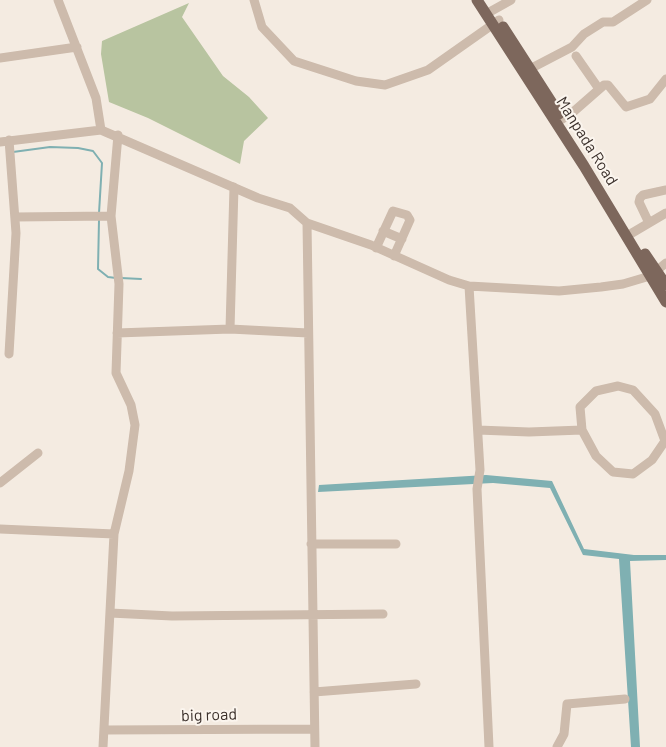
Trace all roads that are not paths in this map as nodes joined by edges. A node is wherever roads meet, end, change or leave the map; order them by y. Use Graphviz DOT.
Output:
graph roads {
  1 [pos="58,0"];
  2 [pos="254,0"];
  3 [pos="477,0"];
  4 [pos="510,0"];
  5 [pos="647,0"];
  6 [pos="491,14"];
  7 [pos="77,47"];
  8 [pos="576,56"];
  9 [pos="0,58"];
  10 [pos="528,70"];
  11 [pos="666,79"];
  12 [pos="599,89"];
  13 [pos="559,121"];
  14 [pos="102,130"];
  15 [pos="118,135"];
  16 [pos="4,141"];
  17 [pos="234,187"];
  18 [pos="666,190"];
  19 [pos="666,213"];
  20 [pos="112,216"];
  21 [pos="15,217"];
  22 [pos="621,221"];
  23 [pos="307,223"];
  24 [pos="650,223"];
  25 [pos="384,230"];
  26 [pos="632,234"];
  27 [pos="402,239"];
  28 [pos="376,248"];
  29 [pos="394,256"];
  30 [pos="660,277"];
  31 [pos="469,286"];
  32 [pos="666,302"];
  33 [pos="230,329"];
  34 [pos="117,333"];
  35 [pos="308,333"];
  36 [pos="10,354"];
  37 [pos="478,430"];
  38 [pos="582,430"];
  39 [pos="38,453"];
  40 [pos="0,483"];
  41 [pos="0,529"];
  42 [pos="114,534"];
  43 [pos="312,544"];
  44 [pos="396,544"];
  45 [pos="110,613"];
  46 [pos="312,613"];
  47 [pos="383,614"];
  48 [pos="416,684"];
  49 [pos="314,692"];
  50 [pos="625,699"];
  51 [pos="314,728"];
  52 [pos="104,730"];
  53 [pos="102,747"];
  54 [pos="315,747"];
  55 [pos="489,747"];
  56 [pos="557,747"];
  1 -- 7 [label="street"];
  2 -- 6 [label="street"];
  3 -- 6 [label="main road, Manpada Road"];
  4 -- 6 [label="street"];
  5 -- 10 [label="street"];
  6 -- 10 [label="main road, Manpada Road"];
  7 -- 9 [label="street"];
  7 -- 14 [label="street"];
  8 -- 12 [label="street"];
  10 -- 13 [label="main road, Manpada Road"];
  11 -- 12 [label="street"];
  12 -- 13 [label="street"];
  13 -- 22 [label="main road, Manpada Road"];
  14 -- 15 [label="street"];
  14 -- 16 [label="street"];
  15 -- 17 [label="street"];
  15 -- 20 [label="street"];
  16 -- 21 [label="street"];
  17 -- 23 [label="street"];
  17 -- 33 [label="street"];
  18 -- 24 [label="street"];
  19 -- 24 [label="street"];
  20 -- 21 [label="street"];
  20 -- 34 [label="street"];
  21 -- 36 [label="street"];
  22 -- 26 [label="main road, Manpada Road"];
  22 -- 30 [label="main road, Manpada Road"];
  23 -- 28 [label="street"];
  23 -- 35 [label="street"];
  24 -- 26 [label="street"];
  25 -- 27 [label="street"];
  25 -- 27 [label="street"];
  25 -- 28 [label="street"];
  26 -- 30 [label="main road, Manpada Road"];
  27 -- 29 [label="street"];
  28 -- 29 [label="street"];
  29 -- 31 [label="street"];
  30 -- 31 [label="street"];
  30 -- 32 [label="main road, Manpada Road"];
  31 -- 37 [label="street"];
  33 -- 34 [label="street"];
  33 -- 35 [label="street"];
  34 -- 42 [label="street"];
  35 -- 43 [label="street"];
  37 -- 38 [label="street"];
  37 -- 55 [label="street"];
  38 -- 38 [label="street"];
  39 -- 40 [label="street"];
  41 -- 42 [label="street"];
  42 -- 45 [label="street"];
  43 -- 44 [label="street"];
  43 -- 46 [label="street"];
  45 -- 46 [label="street"];
  45 -- 52 [label="street"];
  46 -- 47 [label="street"];
  46 -- 49 [label="street"];
  48 -- 49 [label="street"];
  49 -- 51 [label="street"];
  50 -- 56 [label="street"];
  51 -- 52 [label="street, big road"];
  51 -- 54 [label="street"];
  52 -- 53 [label="street"];
}
